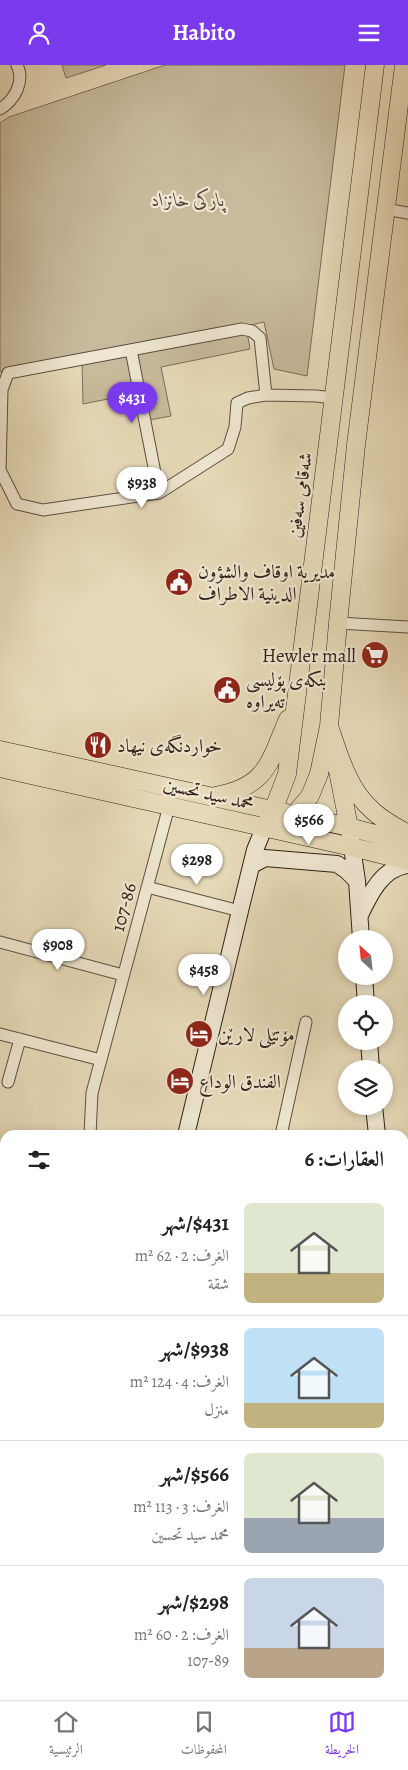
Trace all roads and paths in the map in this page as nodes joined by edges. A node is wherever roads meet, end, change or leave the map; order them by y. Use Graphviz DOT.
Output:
graph roads {
  1 [pos="17,65"];
  2 [pos="375,65"];
  3 [pos="404,65"];
  4 [pos="0,109"];
  5 [pos="385,209"];
  6 [pos="408,213"];
  7 [pos="131,350"];
  8 [pos="266,395"];
  9 [pos="334,397"];
  10 [pos="1,472"];
  11 [pos="160,493"];
  12 [pos="338,623"];
  13 [pos="408,627"];
  14 [pos="297,698"];
  15 [pos="329,726"];
  16 [pos="0,750"];
  17 [pos="0,768"];
  18 [pos="286,774"];
  19 [pos="208,797"];
  20 [pos="169,806"];
  21 [pos="273,811"];
  22 [pos="294,815"];
  23 [pos="349,827"];
  24 [pos="264,828"];
  25 [pos="408,834"];
  26 [pos="332,843"];
  27 [pos="408,843"];
  28 [pos="352,847"];
  29 [pos="408,861"];
  30 [pos="252,865"];
  31 [pos="408,865"];
  32 [pos="357,881"];
  33 [pos="147,887"];
  34 [pos="240,911"];
  35 [pos="360,917"];
  36 [pos="361,930"];
  37 [pos="0,942"];
  38 [pos="123,975"];
  39 [pos="306,1022"];
  40 [pos="0,1033"];
  41 [pos="20,1039"];
  42 [pos="101,1060"];
  43 [pos="8,1082"];
  44 [pos="375,1115"];
  45 [pos="90,1130"];
  46 [pos="187,1130"];
  47 [pos="282,1130"];
  48 [pos="376,1130"];
  1 -- 4 [label="street"];
  2 -- 9 [label="main road, شەقامی سەفین"];
  3 -- 5 [label="main road"];
  5 -- 6 [label="street"];
  5 -- 12 [label="main road"];
  7 -- 8 [label="street"];
  7 -- 10 [label="street"];
  7 -- 11 [label="street"];
  8 -- 9 [label="street"];
  8 -- 11 [label="street"];
  9 -- 14 [label="main road, شەقامی سەفین"];
  10 -- 11 [label="street"];
  12 -- 13 [label="street"];
  12 -- 15 [label="main road"];
  14 -- 18 [label="main road, شەقامی سەفین"];
  14 -- 19 [label="main road"];
  15 -- 22 [label="main road"];
  15 -- 23 [label="main road"];
  15 -- 25 [label="main road"];
  16 -- 19 [label="main road"];
  17 -- 20 [label="main road, محمد سید تحسین"];
  18 -- 21 [label="main road, شەقامی سەفین"];
  18 -- 22 [label="main road"];
  19 -- 21 [label="main road"];
  20 -- 24 [label="main road, محمد سید تحسین"];
  20 -- 33 [label="street, 107-86"];
  21 -- 22 [label="main road"];
  21 -- 24 [label="main road, شەقامی سەفین"];
  22 -- 23 [label="main road"];
  22 -- 24 [label="main road"];
  22 -- 26 [label="main road"];
  23 -- 27 [label="main road"];
  23 -- 28 [label="main road"];
  24 -- 26 [label="main road, محمد سید تحسین"];
  24 -- 30 [label="main road"];
  26 -- 28 [label="main road, محمد سید تحسین"];
  28 -- 29 [label="main road, محمد سید تحسین"];
  28 -- 32 [label="main road"];
  30 -- 32 [label="main road"];
  30 -- 34 [label="main road"];
  31 -- 35 [label="main road"];
  32 -- 35 [label="main road"];
  33 -- 34 [label="street"];
  33 -- 38 [label="street, 107-86"];
  34 -- 46 [label="main road"];
  35 -- 36 [label="main road"];
  37 -- 38 [label="street"];
  38 -- 42 [label="street, 107-86"];
  39 -- 47 [label="street"];
  40 -- 41 [label="street"];
  41 -- 42 [label="street"];
  41 -- 43 [label="street"];
  42 -- 45 [label="street, 107-86"];
  44 -- 48 [label="main road"];
}
